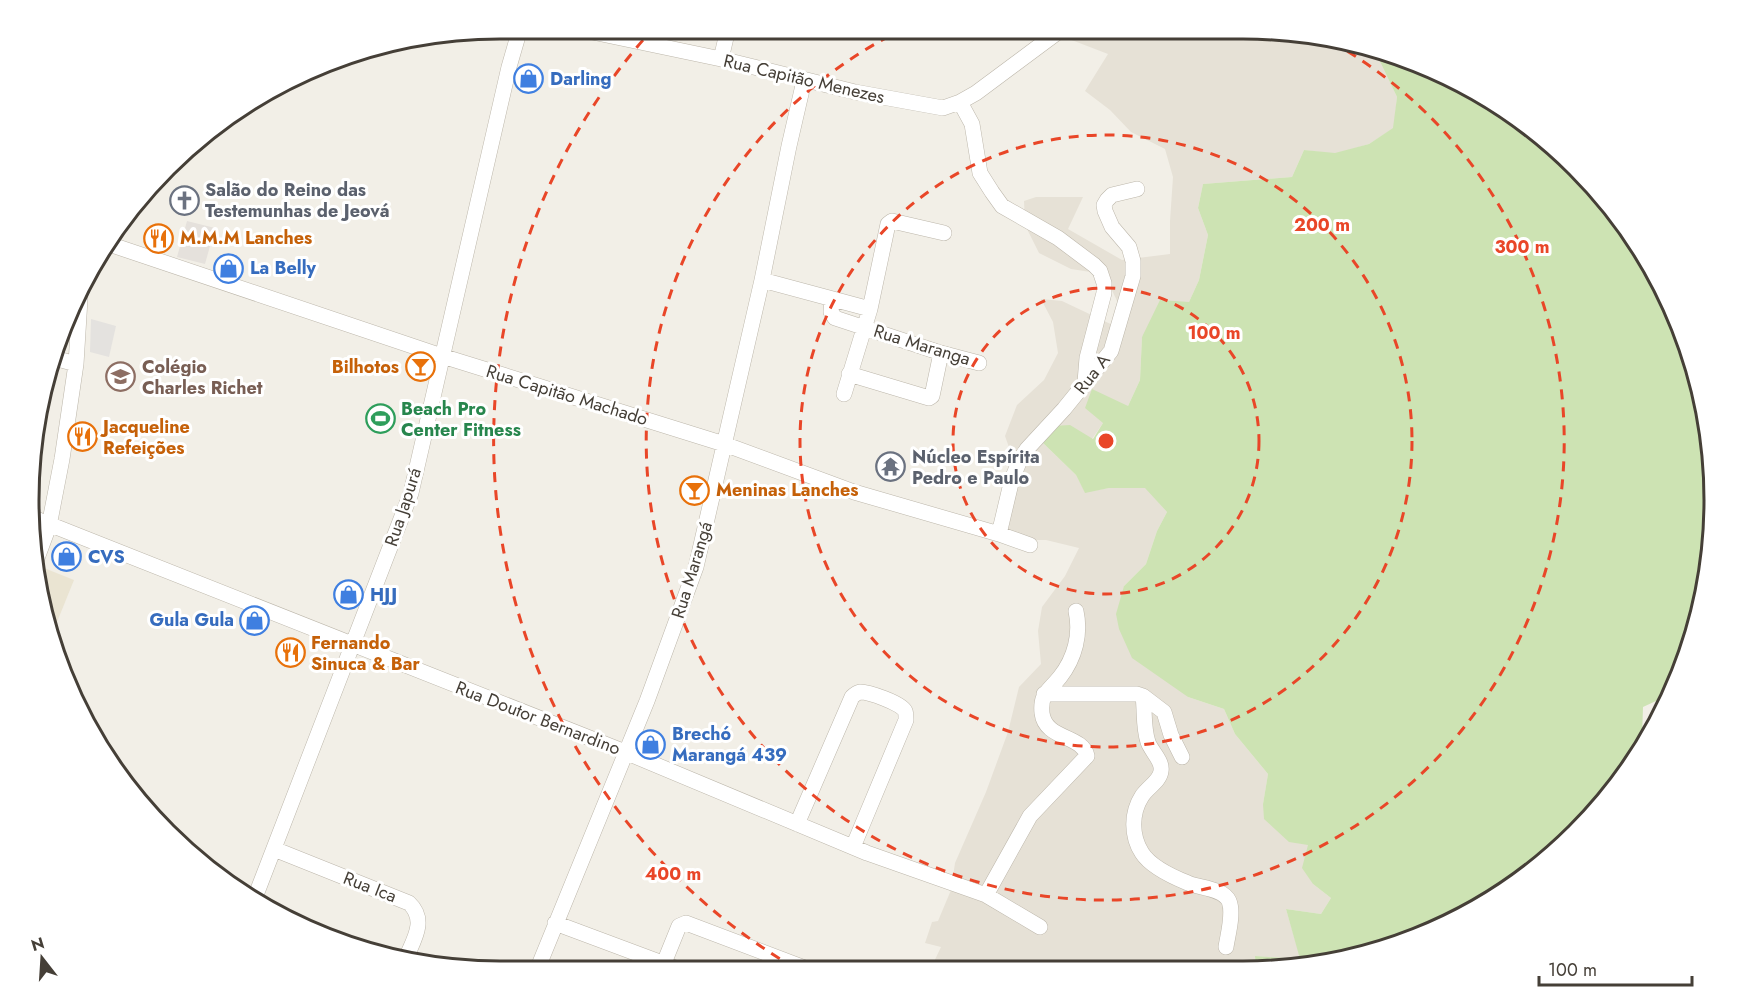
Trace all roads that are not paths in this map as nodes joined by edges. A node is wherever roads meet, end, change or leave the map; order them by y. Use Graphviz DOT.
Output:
graph roads {
  1 [pos="517,39"];
  2 [pos="626,39"];
  3 [pos="726,39"];
  4 [pos="1049,39"];
  5 [pos="721,59"];
  6 [pos="804,81"];
  7 [pos="960,102"];
  8 [pos="1137,189"];
  9 [pos="944,233"];
  10 [pos="116,246"];
  11 [pos="762,280"];
  12 [pos="832,299"];
  13 [pos="870,309"];
  14 [pos="79,313"];
  15 [pos="864,327"];
  16 [pos="940,353"];
  17 [pos="442,356"];
  18 [pos="61,360"];
  19 [pos="979,363"];
  20 [pos="76,364"];
  21 [pos="849,374"];
  22 [pos="1085,382"];
  23 [pos="844,394"];
  24 [pos="724,444"];
  25 [pos="40,521"];
  26 [pos="49,526"];
  27 [pos="999,534"];
  28 [pos="1030,545"];
  29 [pos="42,546"];
  30 [pos="1076,610"];
  31 [pos="352,645"];
  32 [pos="1044,694"];
  33 [pos="1143,696"];
  34 [pos="625,752"];
  35 [pos="1182,757"];
  36 [pos="797,824"];
  37 [pos="853,847"];
  38 [pos="274,849"];
  39 [pos="257,892"];
  40 [pos="986,895"];
  41 [pos="555,923"];
  42 [pos="1040,927"];
  43 [pos="1226,946"];
  44 [pos="409,952"];
  45 [pos="540,961"];
  46 [pos="659,961"];
  47 [pos="665,961"];
  48 [pos="786,961"];
  1 -- 17 [label="street, Rua Japurá"];
  2 -- 5 [label="street, Rua Capitão Menezes"];
  3 -- 5 [label="street"];
  4 -- 7 [label="street"];
  5 -- 6 [label="street, Rua Capitão Menezes"];
  6 -- 7 [label="street, Rua Capitão Menezes"];
  6 -- 11 [label="street, Rua Marangá"];
  7 -- 22 [label="street"];
  8 -- 22 [label="street, Rua A"];
  9 -- 13 [label="street, Rua Maranga"];
  10 -- 17 [label="street, Rua Capitão Machado"];
  11 -- 12 [label="street, Rua Maranga"];
  11 -- 24 [label="street, Rua Marangá"];
  12 -- 13 [label="street, Rua Maranga"];
  12 -- 15 [label="street"];
  13 -- 15 [label="street, Rua Maranga"];
  14 -- 20 [label="street"];
  15 -- 16 [label="street, Rua Maranga"];
  15 -- 21 [label="street, Rua Maranga"];
  16 -- 19 [label="street, Rua Maranga"];
  16 -- 21 [label="street"];
  17 -- 24 [label="street, Rua Capitão Machado"];
  17 -- 31 [label="street, Rua Japurá"];
  18 -- 20 [label="street"];
  20 -- 26 [label="street"];
  21 -- 23 [label="street, Rua Maranga"];
  22 -- 27 [label="street, Rua A"];
  24 -- 27 [label="street, Rua Capitão Machado"];
  24 -- 34 [label="street, Rua Marangá"];
  25 -- 26 [label="street, Rua Doutor Bernardino"];
  26 -- 29 [label="street"];
  26 -- 31 [label="street, Rua Doutor Bernardino"];
  27 -- 28 [label="street, Rua Capitão Machado"];
  30 -- 32 [label="street"];
  31 -- 34 [label="street, Rua Doutor Bernardino"];
  31 -- 38 [label="street, Rua Japurá"];
  32 -- 33 [label="street"];
  32 -- 40 [label="street"];
  33 -- 35 [label="street"];
  33 -- 43 [label="street"];
  34 -- 36 [label="street, Rua Doutor Bernardino"];
  34 -- 41 [label="street, Rua Marangá"];
  36 -- 37 [label="street, Rua Doutor Bernardino"];
  36 -- 37 [label="street"];
  37 -- 40 [label="street, Rua Doutor Bernardino"];
  38 -- 39 [label="street, Rua Japurá"];
  38 -- 44 [label="street, Rua Ica"];
  40 -- 42 [label="street, Rua Doutor Bernardino"];
  41 -- 45 [label="street, Rua Marangá"];
  41 -- 46 [label="street"];
  47 -- 48 [label="street"];
}
